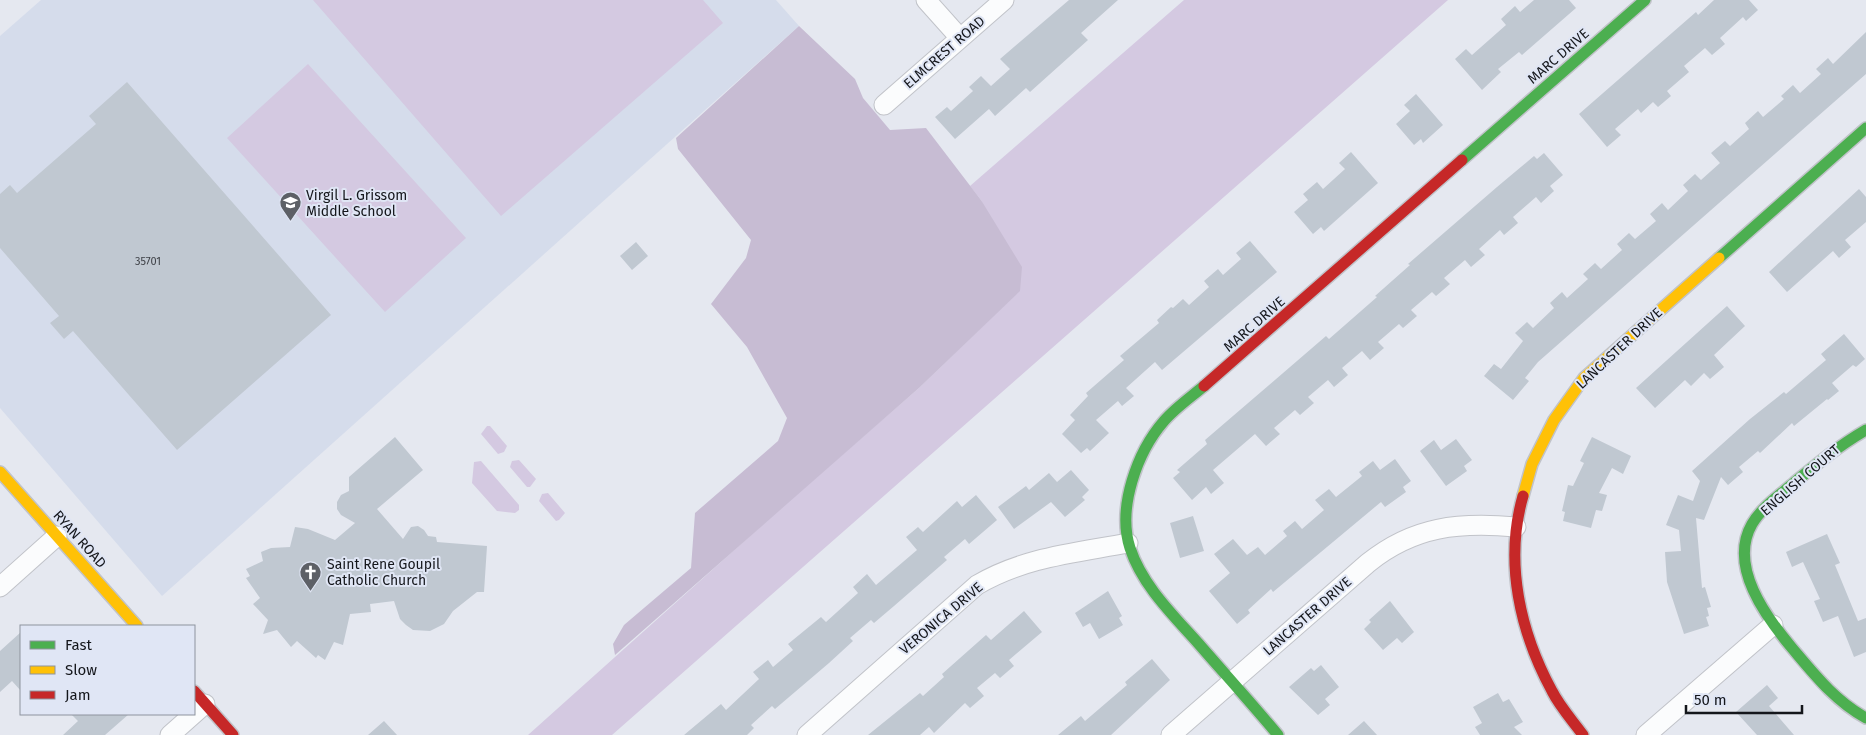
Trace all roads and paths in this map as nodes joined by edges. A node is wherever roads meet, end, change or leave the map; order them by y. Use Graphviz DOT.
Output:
graph roads {
  1 [pos="926,0"];
  2 [pos="1004,0"];
  3 [pos="1645,0"];
  4 [pos="960,38"];
  5 [pos="884,104"];
  6 [pos="1866,128"];
  7 [pos="1866,430"];
  8 [pos="0,472"];
  9 [pos="1516,527"];
  10 [pos="57,536"];
  11 [pos="1128,543"];
  12 [pos="0,587"];
  13 [pos="136,625"];
  14 [pos="1773,625"];
  15 [pos="1232,682"];
  16 [pos="200,697"];
  17 [pos="186,715"];
  18 [pos="1866,718"];
  19 [pos="170,735"];
  20 [pos="232,735"];
  21 [pos="807,735"];
  22 [pos="1171,735"];
  23 [pos="1278,735"];
  24 [pos="1583,735"];
  25 [pos="1646,735"];
  1 -- 4 [label="street"];
  2 -- 4 [label="street, ELMCREST ROAD"];
  3 -- 11 [label="street, MARC DRIVE"];
  4 -- 5 [label="street, ELMCREST ROAD"];
  6 -- 9 [label="street, LANCASTER DRIVE"];
  7 -- 14 [label="street, ENGLISH COURT"];
  8 -- 10 [label="street, RYAN ROAD"];
  9 -- 15 [label="street, LANCASTER DRIVE"];
  9 -- 24 [label="street"];
  10 -- 12 [label="street"];
  10 -- 13 [label="street, RYAN ROAD"];
  11 -- 15 [label="street, MARC DRIVE"];
  11 -- 21 [label="street, VERONICA DRIVE"];
  14 -- 18 [label="street, ENGLISH COURT"];
  14 -- 25 [label="street"];
  15 -- 22 [label="street, LANCASTER DRIVE"];
  15 -- 23 [label="street, MARC DRIVE"];
  16 -- 20 [label="street"];
  17 -- 19 [label="street"];
}
